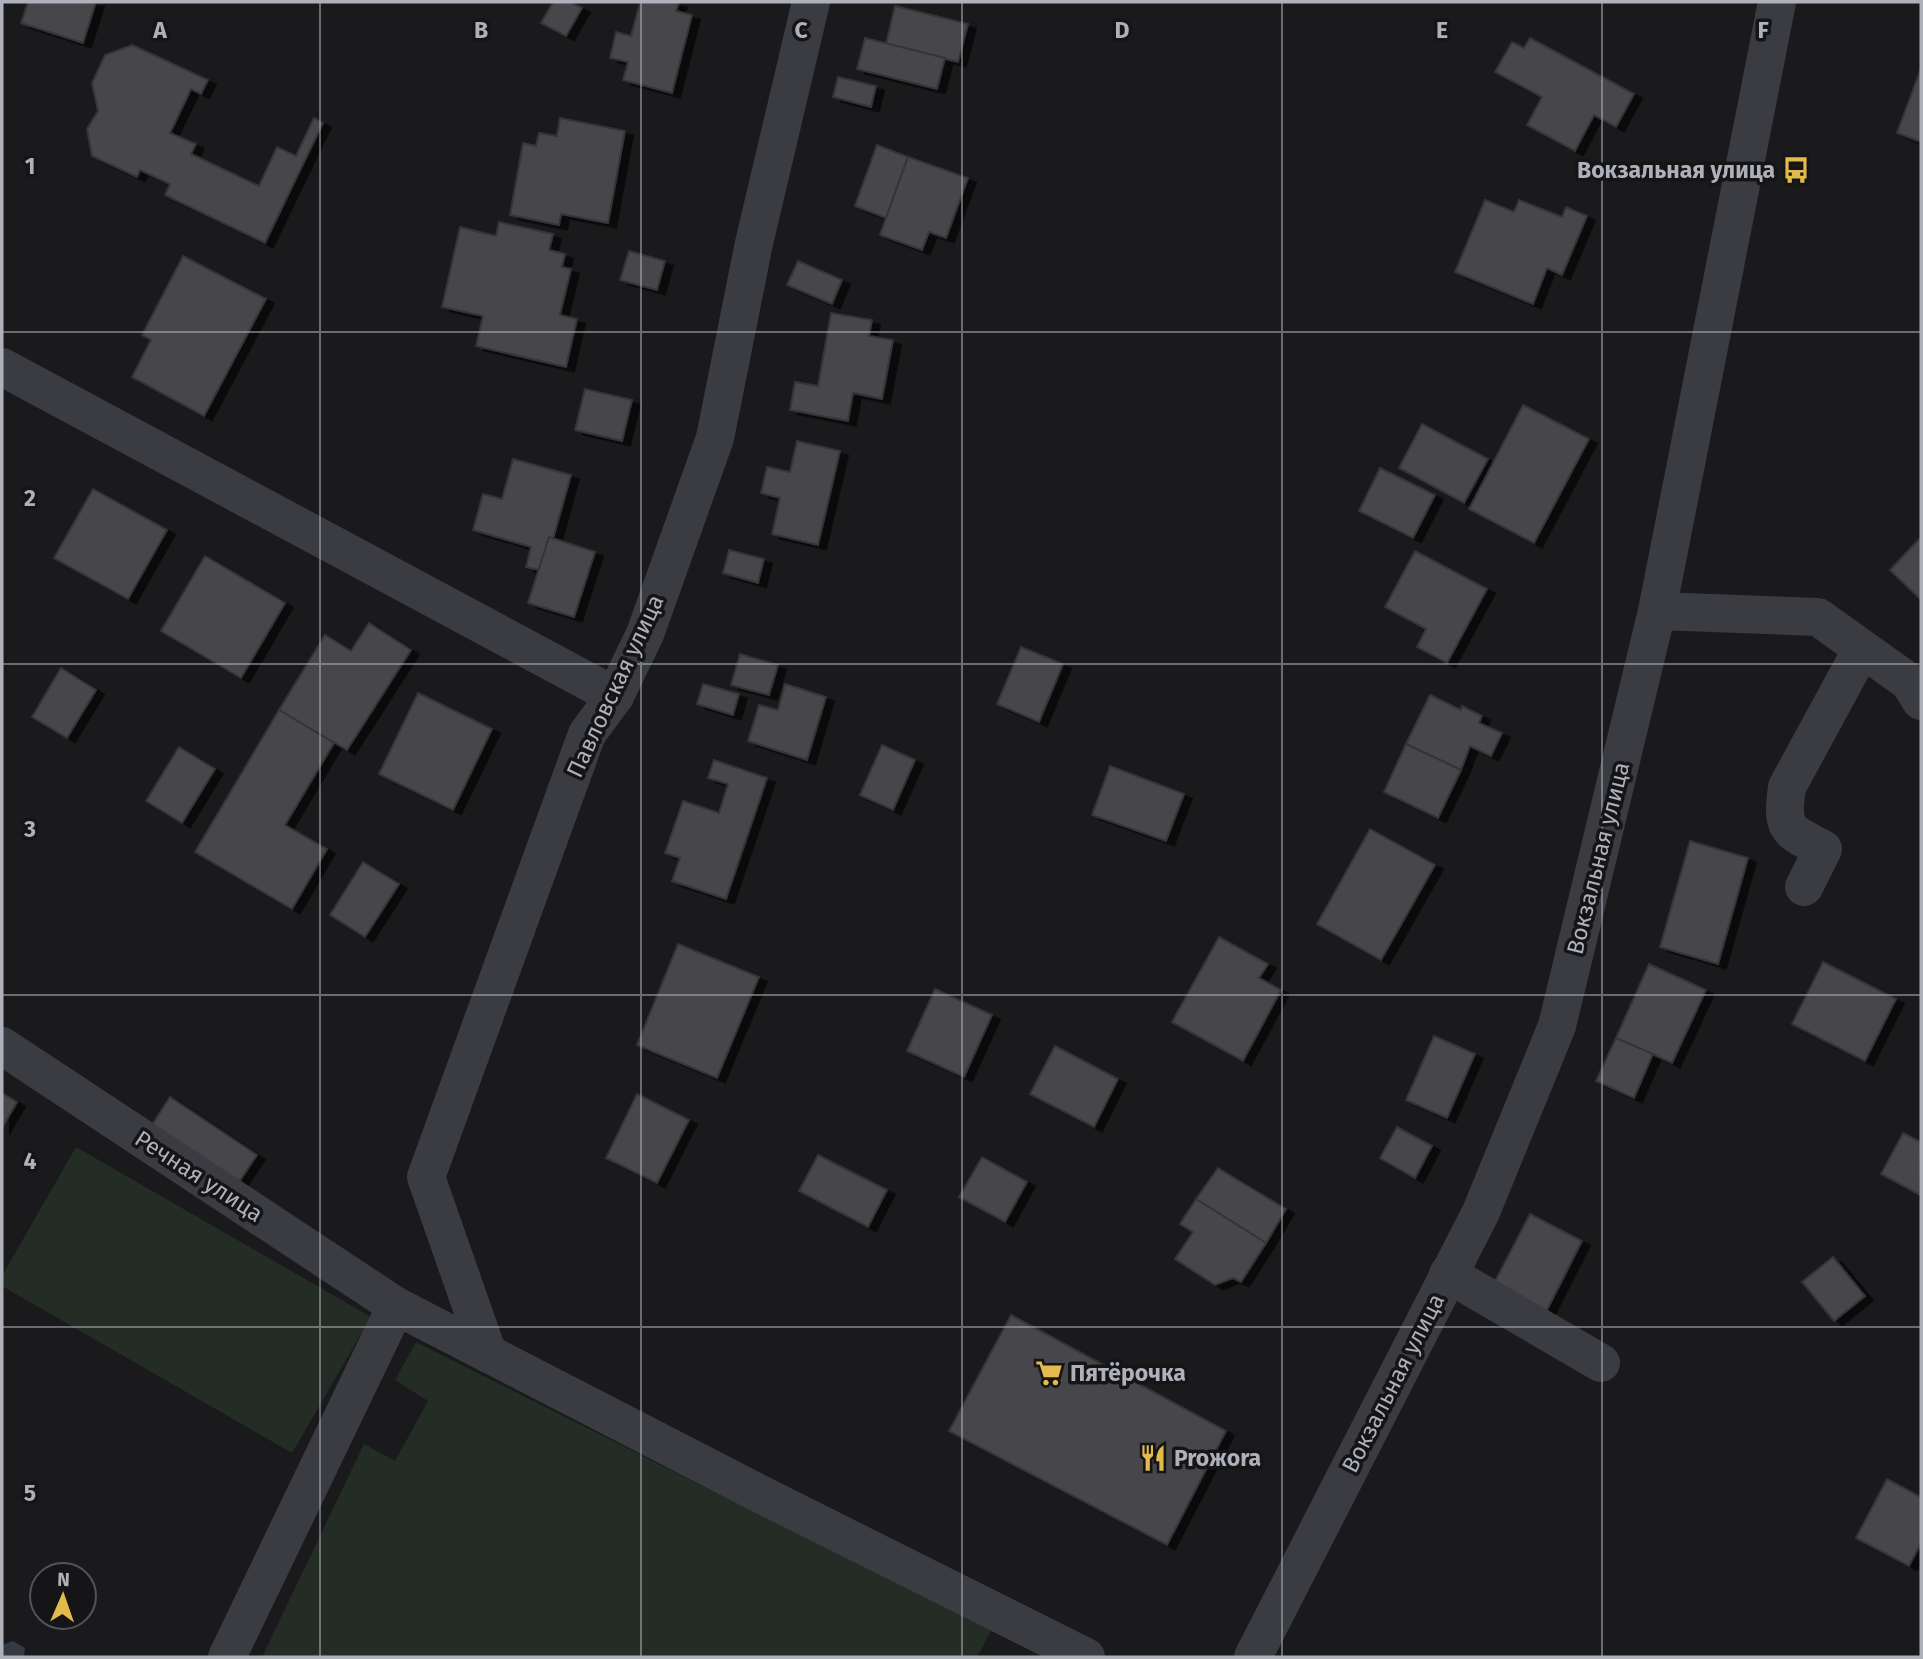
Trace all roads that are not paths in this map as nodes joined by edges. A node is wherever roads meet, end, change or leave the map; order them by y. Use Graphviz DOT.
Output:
graph roads {
  1 [pos="811,2"];
  2 [pos="1777,2"];
  3 [pos="2,367"];
  4 [pos="1657,611"];
  5 [pos="1862,649"];
  6 [pos="615,696"];
  7 [pos="1921,701"];
  8 [pos="1804,887"];
  9 [pos="2,1046"];
  10 [pos="1448,1274"];
  11 [pos="396,1306"];
  12 [pos="488,1354"];
  13 [pos="1601,1363"];
  14 [pos="227,1657"];
  15 [pos="1086,1657"];
  16 [pos="1253,1657"];
  1 -- 6 [label="street, Павловская улица"];
  2 -- 4 [label="street, Вокзальная улица"];
  3 -- 6 [label="street"];
  4 -- 5 [label="street"];
  4 -- 10 [label="street, Вокзальная улица"];
  5 -- 7 [label="street"];
  5 -- 8 [label="street"];
  6 -- 12 [label="street, Павловская улица"];
  9 -- 11 [label="street, Речная улица"];
  10 -- 13 [label="street"];
  10 -- 16 [label="street, Вокзальная улица"];
  11 -- 12 [label="street, Речная улица"];
  11 -- 14 [label="street"];
  12 -- 15 [label="street, Речная улица"];
}
